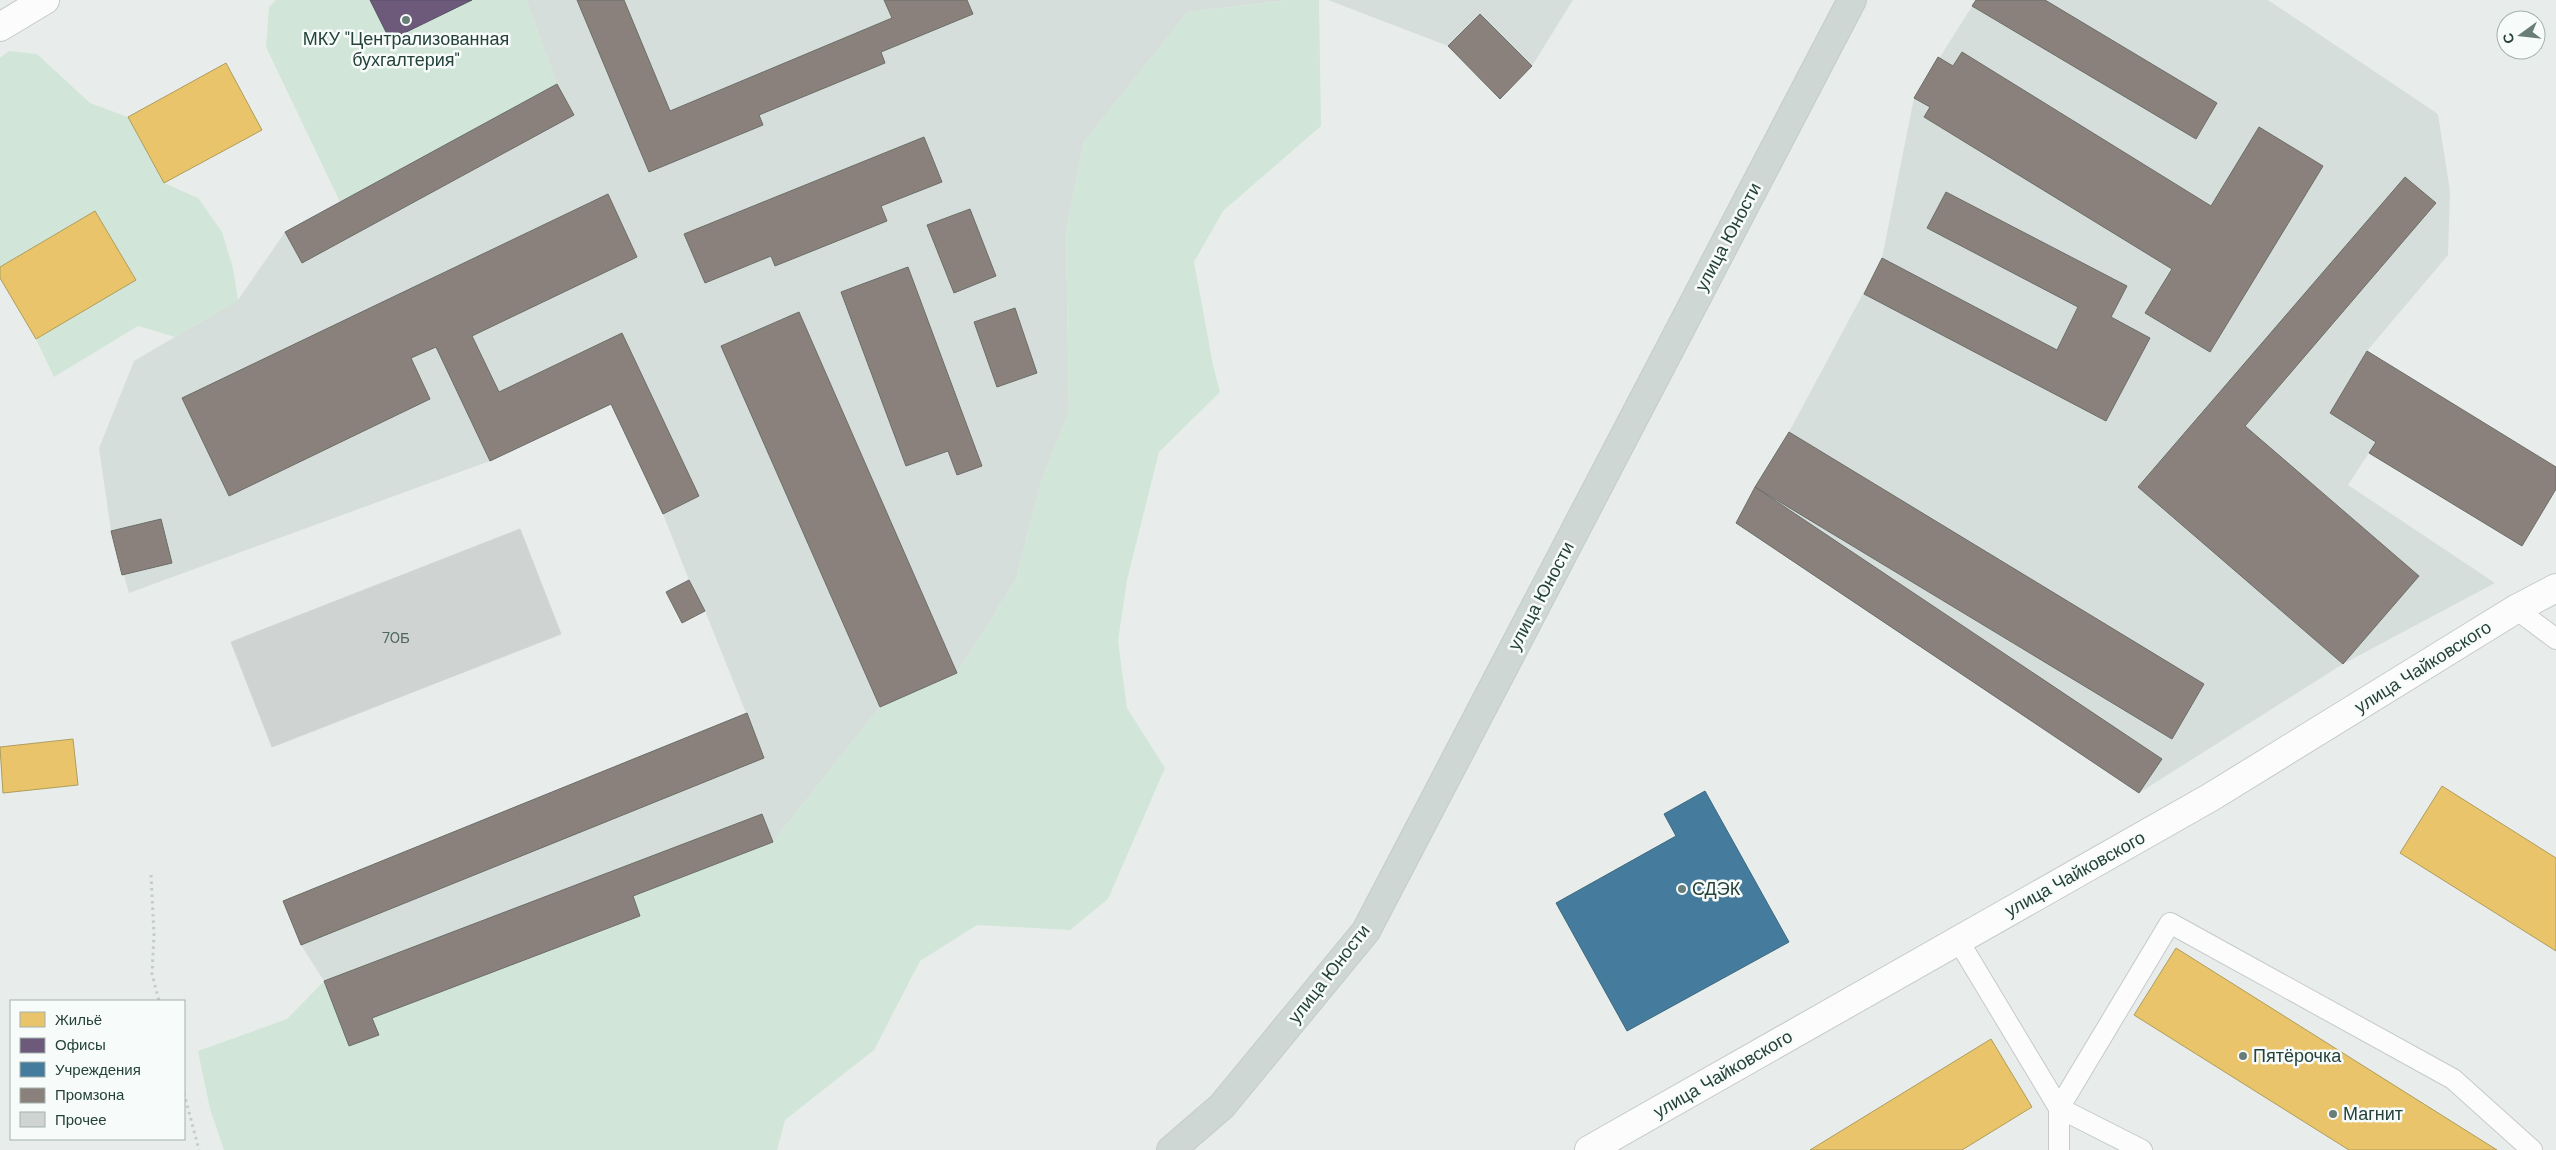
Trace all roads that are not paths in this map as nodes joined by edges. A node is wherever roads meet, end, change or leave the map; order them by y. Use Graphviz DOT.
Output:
graph roads {
  1 [pos="44,0"];
  2 [pos="1852,0"];
  3 [pos="0,27"];
  4 [pos="2556,588"];
  5 [pos="2516,609"];
  6 [pos="2556,639"];
  7 [pos="1958,940"];
  8 [pos="2059,1108"];
  9 [pos="1171,1150"];
  10 [pos="1589,1150"];
  11 [pos="2059,1150"];
  12 [pos="2142,1150"];
  13 [pos="2532,1150"];
  1 -- 3 [label="street"];
  2 -- 9 [label="main road, улица Юности"];
  4 -- 5 [label="street, улица Чайковского"];
  5 -- 6 [label="lane"];
  5 -- 7 [label="street, улица Чайковского"];
  7 -- 8 [label="lane"];
  7 -- 10 [label="street, улица Чайковского"];
  8 -- 11 [label="lane"];
  8 -- 12 [label="lane"];
  8 -- 13 [label="lane"];
}
